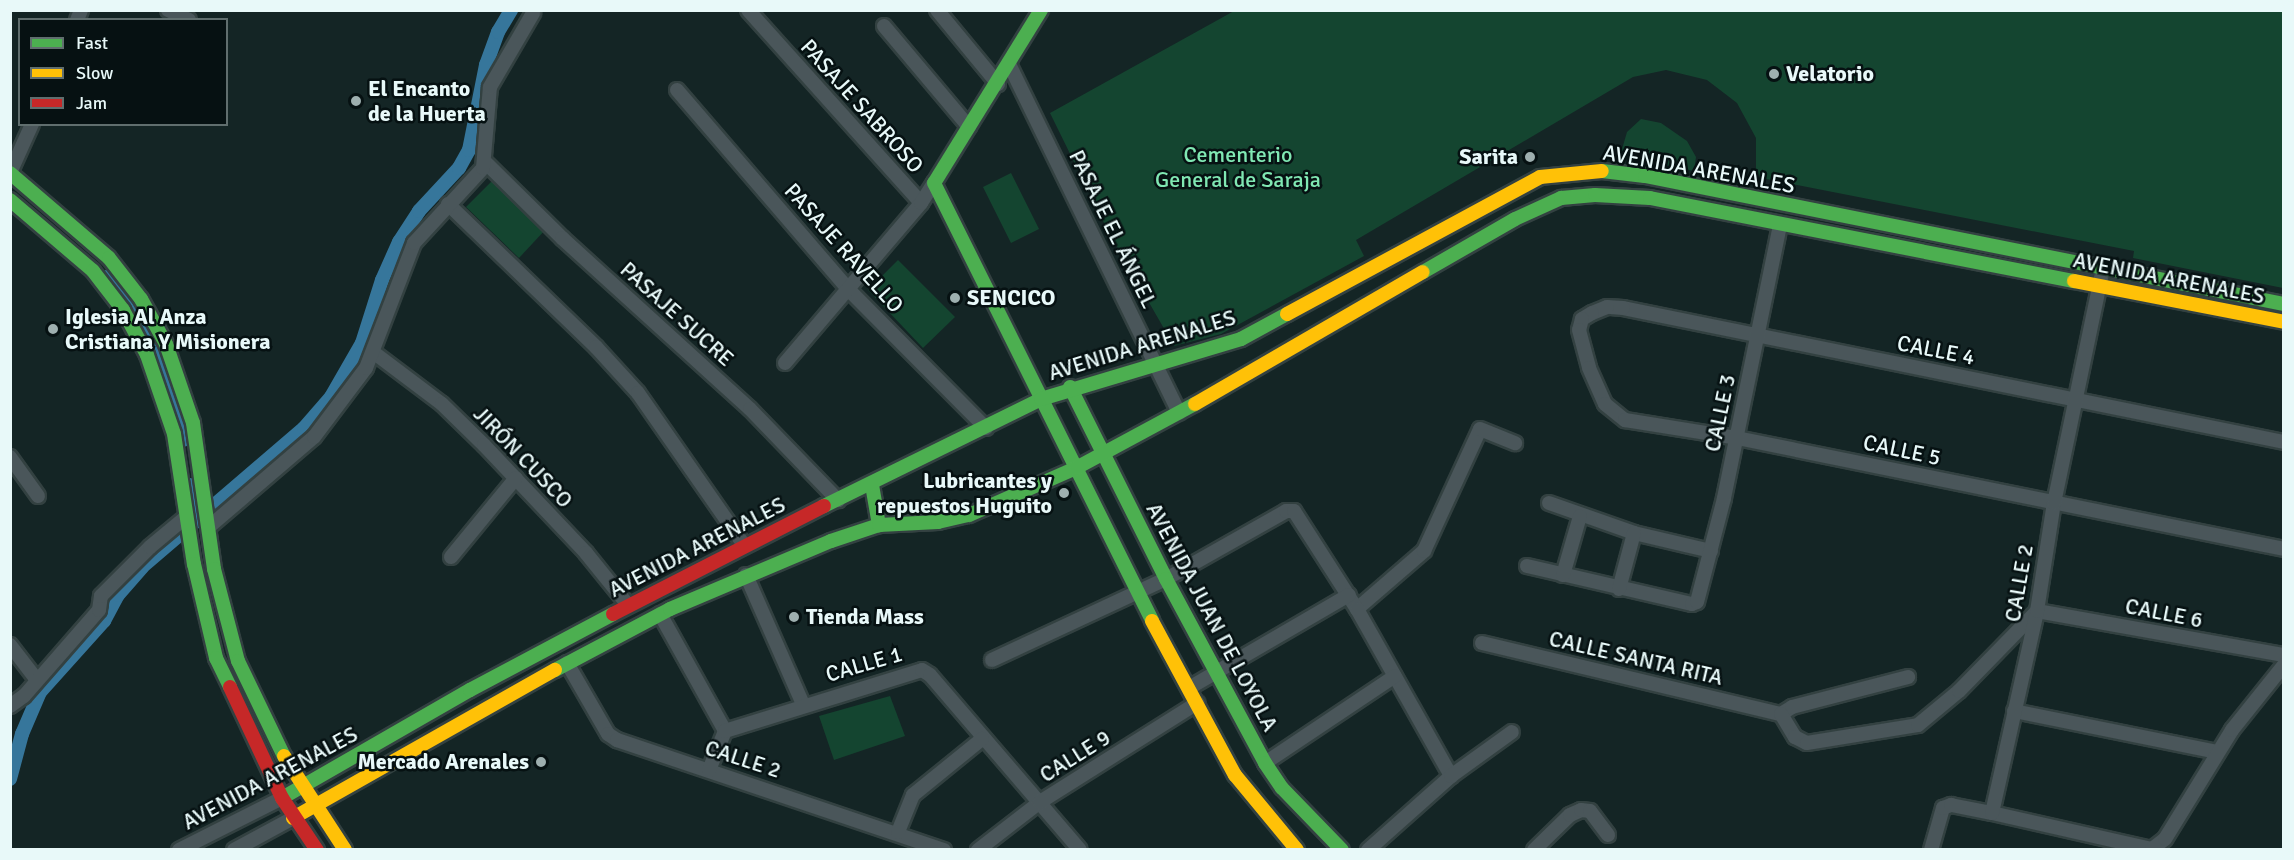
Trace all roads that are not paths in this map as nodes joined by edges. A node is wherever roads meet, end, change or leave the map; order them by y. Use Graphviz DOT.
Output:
graph roads {
  1 [pos="168,10"];
  2 [pos="748,10"];
  3 [pos="937,10"];
  4 [pos="1041,10"];
  5 [pos="533,13"];
  6 [pos="185,18"];
  7 [pos="884,26"];
  8 [pos="1009,64"];
  9 [pos="998,84"];
  10 [pos="677,90"];
  11 [pos="31,126"];
  12 [pos="969,127"];
  13 [pos="485,162"];
  14 [pos="10,173"];
  15 [pos="934,183"];
  16 [pos="10,200"];
  17 [pos="921,203"];
  18 [pos="448,204"];
  19 [pos="1780,225"];
  20 [pos="2103,268"];
  21 [pos="2099,286"];
  22 [pos="848,289"];
  23 [pos="2283,304"];
  24 [pos="1582,320"];
  25 [pos="2283,322"];
  26 [pos="1757,336"];
  27 [pos="373,352"];
  28 [pos="785,363"];
  29 [pos="1156,365"];
  30 [pos="1070,387"];
  31 [pos="1041,399"];
  32 [pos="2075,400"];
  33 [pos="1179,413"];
  34 [pos="986,428"];
  35 [pos="1737,438"];
  36 [pos="2283,442"];
  37 [pos="1515,443"];
  38 [pos="1103,453"];
  39 [pos="10,457"];
  40 [pos="1076,468"];
  41 [pos="516,478"];
  42 [pos="872,485"];
  43 [pos="38,496"];
  44 [pos="838,500"];
  45 [pos="1549,503"];
  46 [pos="2054,503"];
  47 [pos="1580,516"];
  48 [pos="186,517"];
  49 [pos="879,525"];
  50 [pos="210,526"];
  51 [pos="1634,533"];
  52 [pos="744,545"];
  53 [pos="2283,549"];
  54 [pos="1711,551"];
  55 [pos="451,557"];
  56 [pos="1527,566"];
  57 [pos="1563,574"];
  58 [pos="746,575"];
  59 [pos="1166,579"];
  60 [pos="1619,589"];
  61 [pos="1137,591"];
  62 [pos="1349,596"];
  63 [pos="628,605"];
  64 [pos="1357,609"];
  65 [pos="2037,610"];
  66 [pos="660,614"];
  67 [pos="1482,643"];
  68 [pos="10,645"];
  69 [pos="2283,655"];
  70 [pos="992,660"];
  71 [pos="567,663"];
  72 [pos="2283,665"];
  73 [pos="1217,672"];
  74 [pos="1395,676"];
  75 [pos="1908,677"];
  76 [pos="37,680"];
  77 [pos="1190,688"];
  78 [pos="1197,703"];
  79 [pos="803,704"];
  80 [pos="10,706"];
  81 [pos="2014,711"];
  82 [pos="1781,714"];
  83 [pos="725,731"];
  84 [pos="1512,732"];
  85 [pos="982,739"];
  86 [pos="2218,752"];
  87 [pos="1265,763"];
  88 [pos="710,766"];
  89 [pos="1451,776"];
  90 [pos="301,788"];
  91 [pos="282,798"];
  92 [pos="1040,802"];
  93 [pos="314,807"];
  94 [pos="1992,813"];
  95 [pos="293,819"];
  96 [pos="898,832"];
  97 [pos="1608,835"];
  98 [pos="179,849"];
  99 [pos="234,849"];
  100 [pos="317,849"];
  101 [pos="345,849"];
  102 [pos="944,849"];
  103 [pos="978,849"];
  104 [pos="1080,849"];
  105 [pos="1297,849"];
  106 [pos="1342,849"];
  107 [pos="1368,849"];
  108 [pos="1534,849"];
  109 [pos="1931,849"];
  110 [pos="2152,849"];
  1 -- 6 [label="street"];
  2 -- 17 [label="street, PASAJE SABROSO"];
  3 -- 9 [label="street"];
  4 -- 8 [label="street"];
  5 -- 13 [label="street"];
  7 -- 12 [label="street"];
  8 -- 9 [label="street"];
  8 -- 29 [label="street, PASAJE EL ÁNGEL"];
  9 -- 12 [label="street"];
  10 -- 22 [label="street, PASAJE RAVELLO"];
  11 -- 14 [label="street"];
  12 -- 15 [label="street"];
  13 -- 18 [label="street"];
  13 -- 44 [label="street, PASAJE SUCRE"];
  14 -- 50 [label="street"];
  15 -- 17 [label="street"];
  15 -- 31 [label="street"];
  16 -- 48 [label="street"];
  17 -- 22 [label="street"];
  18 -- 27 [label="street"];
  18 -- 52 [label="street"];
  19 -- 21 [label="street, AVENIDA ARENALES"];
  19 -- 26 [label="street, CALLE 3"];
  19 -- 33 [label="street, AVENIDA ARENALES"];
  20 -- 21 [label="street, CALLE 2"];
  20 -- 23 [label="street, AVENIDA ARENALES"];
  20 -- 29 [label="street, AVENIDA ARENALES"];
  21 -- 25 [label="street, AVENIDA ARENALES"];
  21 -- 32 [label="street, CALLE 2"];
  22 -- 28 [label="street"];
  22 -- 34 [label="street, PASAJE RAVELLO"];
  24 -- 26 [label="street, CALLE 4"];
  24 -- 35 [label="street, CALLE 5"];
  26 -- 32 [label="street, CALLE 4"];
  26 -- 35 [label="street, CALLE 3"];
  27 -- 41 [label="street, JIRÓN CUSCO"];
  27 -- 50 [label="street"];
  29 -- 30 [label="street, AVENIDA ARENALES"];
  29 -- 33 [label="street, PASAJE EL ÁNGEL"];
  30 -- 31 [label="street, AVENIDA ARENALES"];
  30 -- 38 [label="street, AVENIDA JUAN DE LOYOLA"];
  31 -- 34 [label="street, AVENIDA ARENALES"];
  31 -- 40 [label="street"];
  32 -- 36 [label="street, CALLE 4"];
  32 -- 46 [label="street, CALLE 2"];
  33 -- 38 [label="street, AVENIDA ARENALES"];
  34 -- 42 [label="street, AVENIDA ARENALES"];
  35 -- 46 [label="street, CALLE 5"];
  35 -- 54 [label="street, CALLE 3"];
  37 -- 64 [label="street"];
  38 -- 40 [label="street, AVENIDA ARENALES"];
  38 -- 59 [label="street, AVENIDA JUAN DE LOYOLA"];
  39 -- 43 [label="street"];
  40 -- 49 [label="street, AVENIDA ARENALES"];
  40 -- 61 [label="street"];
  41 -- 55 [label="street"];
  41 -- 63 [label="street, JIRÓN CUSCO"];
  42 -- 44 [label="street, AVENIDA ARENALES"];
  42 -- 49 [label="street"];
  44 -- 52 [label="street, AVENIDA ARENALES"];
  45 -- 47 [label="street"];
  46 -- 53 [label="street, CALLE 5"];
  46 -- 65 [label="street, CALLE 2"];
  47 -- 51 [label="street"];
  47 -- 57 [label="street"];
  48 -- 76 [label="street"];
  48 -- 91 [label="street"];
  49 -- 58 [label="street, AVENIDA ARENALES"];
  50 -- 90 [label="street"];
  51 -- 54 [label="street"];
  51 -- 60 [label="street"];
  52 -- 63 [label="street, AVENIDA ARENALES"];
  54 -- 60 [label="street, CALLE 3"];
  56 -- 57 [label="street"];
  57 -- 60 [label="street"];
  58 -- 66 [label="street, AVENIDA ARENALES"];
  58 -- 79 [label="street"];
  59 -- 61 [label="street"];
  59 -- 62 [label="street"];
  59 -- 73 [label="street, AVENIDA JUAN DE LOYOLA"];
  61 -- 70 [label="street"];
  61 -- 77 [label="street"];
  62 -- 64 [label="street"];
  62 -- 73 [label="street"];
  63 -- 90 [label="street, AVENIDA ARENALES"];
  64 -- 74 [label="street"];
  65 -- 69 [label="street, CALLE 6"];
  65 -- 81 [label="street, CALLE 2"];
  65 -- 82 [label="street"];
  66 -- 71 [label="street, AVENIDA ARENALES"];
  66 -- 83 [label="street"];
  67 -- 82 [label="street, CALLE SANTA RITA"];
  68 -- 76 [label="street"];
  71 -- 88 [label="street, CALLE 2"];
  71 -- 93 [label="street, AVENIDA ARENALES"];
  72 -- 86 [label="street"];
  73 -- 77 [label="street"];
  73 -- 87 [label="street, AVENIDA JUAN DE LOYOLA"];
  74 -- 87 [label="street"];
  74 -- 89 [label="street"];
  75 -- 82 [label="street"];
  76 -- 80 [label="street"];
  77 -- 78 [label="street"];
  78 -- 92 [label="street, CALLE 9"];
  78 -- 105 [label="street"];
  79 -- 83 [label="street, CALLE 1"];
  79 -- 85 [label="street, CALLE 1"];
  81 -- 86 [label="street"];
  81 -- 94 [label="street, CALLE 2"];
  83 -- 88 [label="street"];
  84 -- 89 [label="street"];
  85 -- 92 [label="street, CALLE 1"];
  85 -- 96 [label="street"];
  86 -- 110 [label="street"];
  87 -- 106 [label="street, AVENIDA JUAN DE LOYOLA"];
  88 -- 96 [label="street, CALLE 2"];
  89 -- 107 [label="street"];
  90 -- 91 [label="street, AVENIDA ARENALES"];
  90 -- 93 [label="street"];
  91 -- 95 [label="street"];
  91 -- 98 [label="street, AVENIDA ARENALES"];
  92 -- 103 [label="street, CALLE 9"];
  92 -- 104 [label="street, CALLE 1"];
  93 -- 95 [label="street, AVENIDA ARENALES"];
  93 -- 101 [label="street"];
  94 -- 109 [label="street"];
  94 -- 110 [label="street"];
  95 -- 99 [label="street, AVENIDA ARENALES"];
  95 -- 100 [label="street"];
  96 -- 102 [label="street, CALLE 2"];
  97 -- 108 [label="street"];
}
